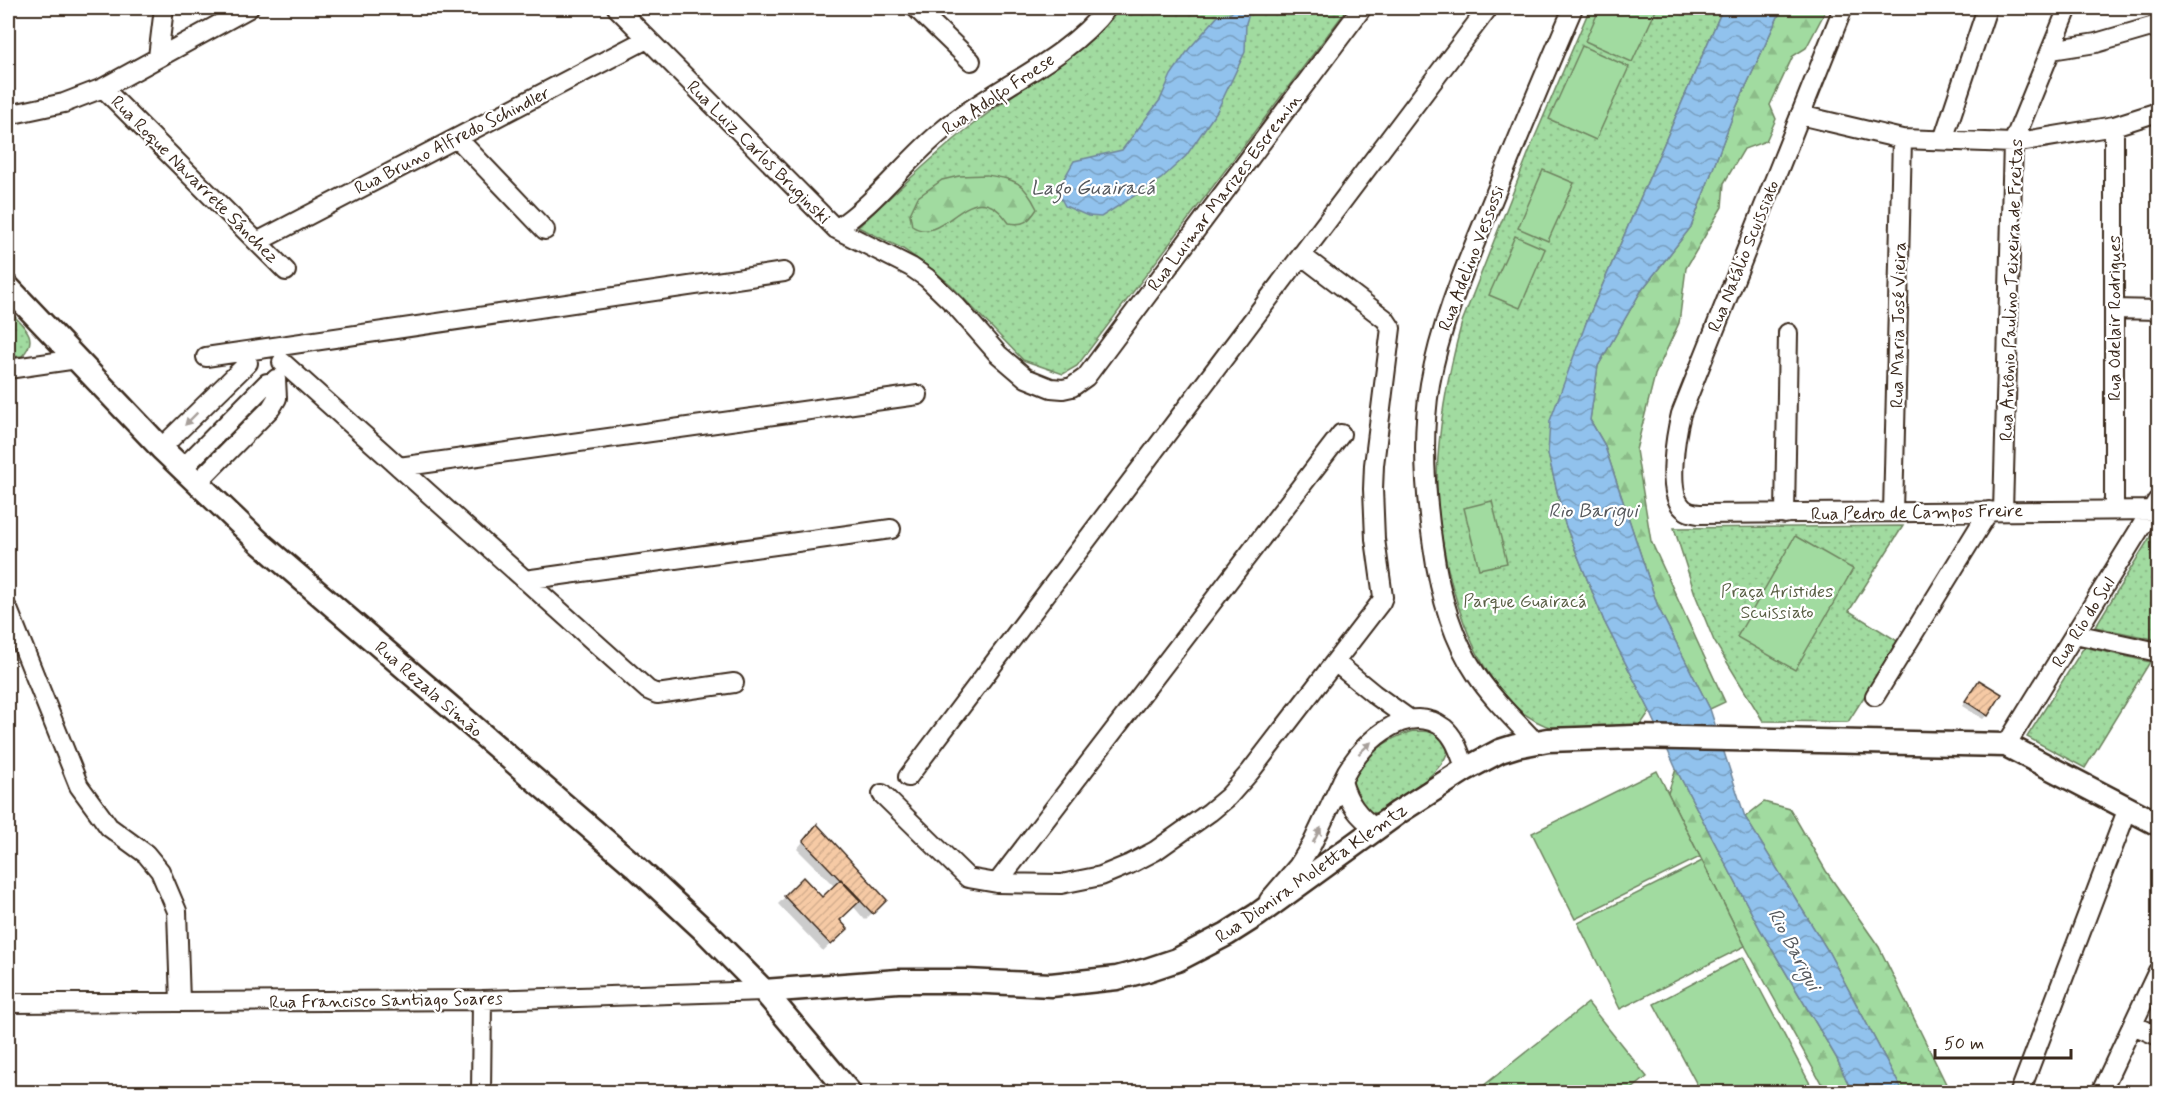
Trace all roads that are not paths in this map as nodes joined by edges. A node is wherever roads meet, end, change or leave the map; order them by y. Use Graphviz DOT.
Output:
graph roads {
  1 [pos="164,8"];
  2 [pos="249,8"];
  3 [pos="617,8"];
  4 [pos="916,8"];
  5 [pos="1107,8"];
  6 [pos="1362,8"];
  7 [pos="1488,8"];
  8 [pos="1573,8"];
  9 [pos="1843,8"];
  10 [pos="1987,8"];
  11 [pos="2068,8"];
  12 [pos="2158,26"];
  13 [pos="647,39"];
  14 [pos="2051,50"];
  15 [pos="158,57"];
  16 [pos="971,61"];
  17 [pos="103,87"];
  18 [pos="2158,112"];
  19 [pos="8,115"];
  20 [pos="1800,116"];
  21 [pos="2114,126"];
  22 [pos="457,138"];
  23 [pos="1902,139"];
  24 [pos="1942,140"];
  25 [pos="2013,143"];
  26 [pos="836,229"];
  27 [pos="545,230"];
  28 [pos="257,242"];
  29 [pos="1301,255"];
  30 [pos="286,271"];
  31 [pos="784,272"];
  32 [pos="8,287"];
  33 [pos="2114,309"];
  34 [pos="2158,310"];
  35 [pos="1788,333"];
  36 [pos="262,349"];
  37 [pos="206,357"];
  38 [pos="77,359"];
  39 [pos="282,362"];
  40 [pos="248,363"];
  41 [pos="8,369"];
  42 [pos="1086,377"];
  43 [pos="272,381"];
  44 [pos="918,395"];
  45 [pos="1341,434"];
  46 [pos="162,448"];
  47 [pos="399,467"];
  48 [pos="190,476"];
  49 [pos="2156,506"];
  50 [pos="1683,509"];
  51 [pos="2114,510"];
  52 [pos="1996,511"];
  53 [pos="1893,512"];
  54 [pos="1785,514"];
  55 [pos="891,529"];
  56 [pos="525,580"];
  57 [pos="8,614"];
  58 [pos="2075,634"];
  59 [pos="2158,652"];
  60 [pos="1335,662"];
  61 [pos="734,683"];
  62 [pos="1875,696"];
  63 [pos="1409,719"];
  64 [pos="1535,742"];
  65 [pos="2007,745"];
  66 [pos="1466,769"];
  67 [pos="908,777"];
  68 [pos="1342,781"];
  69 [pos="882,794"];
  70 [pos="2128,808"];
  71 [pos="2158,824"];
  72 [pos="1376,829"];
  73 [pos="997,883"];
  74 [pos="1257,915"];
  75 [pos="2158,971"];
  76 [pos="764,991"];
  77 [pos="482,1000"];
  78 [pos="180,1002"];
  79 [pos="8,1003"];
  80 [pos="2133,1025"];
  81 [pos="2158,1036"];
  82 [pos="481,1092"];
  83 [pos="849,1092"];
  84 [pos="2020,1092"];
  85 [pos="2101,1092"];
  1 -- 15 [label="street"];
  2 -- 15 [label="street"];
  3 -- 13 [label="street, Rua Luiz Carlos Bruginski"];
  4 -- 16 [label="street"];
  5 -- 26 [label="street, Rua Adolfo Froese"];
  6 -- 42 [label="street, Rua Luimar Marizes Escremin"];
  7 -- 29 [label="street"];
  8 -- 64 [label="street, Rua Adelino Vessossi"];
  9 -- 20 [label="street, Rua Natálio Scuissiato"];
  10 -- 24 [label="street"];
  11 -- 14 [label="street, Rua Antônio Paulino Teixeira de Freitas"];
  12 -- 14 [label="street"];
  13 -- 22 [label="street, Rua Bruno Alfredo Schindler"];
  13 -- 26 [label="street, Rua Luiz Carlos Bruginski"];
  14 -- 25 [label="street, Rua Antônio Paulino Teixeira de Freitas"];
  15 -- 17 [label="street"];
  17 -- 19 [label="street"];
  17 -- 28 [label="street, Rua Roque Navarrete Sánchez"];
  18 -- 21 [label="street"];
  20 -- 23 [label="street"];
  20 -- 50 [label="street, Rua Natálio Scuissiato"];
  21 -- 25 [label="street"];
  21 -- 33 [label="street, Rua Odelair Rodrigues"];
  22 -- 27 [label="street"];
  22 -- 28 [label="street, Rua Bruno Alfredo Schindler"];
  23 -- 24 [label="street"];
  23 -- 53 [label="street, Rua Maria José Vieira"];
  24 -- 25 [label="street"];
  25 -- 52 [label="street, Rua Antônio Paulino Teixeira de Freitas"];
  26 -- 42 [label="street, Rua Luiz Carlos Bruginski"];
  28 -- 30 [label="street, Rua Roque Navarrete Sánchez"];
  29 -- 60 [label="street"];
  29 -- 67 [label="street"];
  31 -- 36 [label="street"];
  32 -- 38 [label="main road, Rua Rezala Simão"];
  33 -- 34 [label="street"];
  33 -- 51 [label="street, Rua Odelair Rodrigues"];
  35 -- 54 [label="street"];
  36 -- 37 [label="street"];
  36 -- 39 [label="street"];
  36 -- 40 [label="street"];
  38 -- 41 [label="street"];
  38 -- 46 [label="main road, Rua Rezala Simão"];
  39 -- 43 [label="street"];
  39 -- 47 [label="street"];
  40 -- 43 [label="street"];
  40 -- 46 [label="street, one-way"];
  43 -- 48 [label="street"];
  44 -- 47 [label="street"];
  45 -- 73 [label="street"];
  46 -- 48 [label="main road, Rua Rezala Simão"];
  47 -- 56 [label="street"];
  48 -- 76 [label="main road, Rua Rezala Simão"];
  49 -- 51 [label="street, Rua Pedro de Campos Freire"];
  49 -- 58 [label="street, Rua Rio do Sul"];
  50 -- 54 [label="street, Rua Pedro de Campos Freire"];
  51 -- 52 [label="street, Rua Pedro de Campos Freire"];
  52 -- 53 [label="street, Rua Pedro de Campos Freire"];
  52 -- 62 [label="street"];
  53 -- 54 [label="street, Rua Pedro de Campos Freire"];
  55 -- 56 [label="street"];
  56 -- 61 [label="street"];
  57 -- 78 [label="street"];
  58 -- 59 [label="street"];
  58 -- 65 [label="street, Rua Rio do Sul"];
  60 -- 63 [label="street"];
  60 -- 73 [label="street"];
  63 -- 66 [label="street"];
  68 -- 63 [label="street, one-way"];
  64 -- 65 [label="main road, Rua Dionira Moletta Klemtz"];
  64 -- 66 [label="main road, Rua Dionira Moletta Klemtz"];
  65 -- 70 [label="main road"];
  66 -- 72 [label="main road, Rua Dionira Moletta Klemtz"];
  68 -- 72 [label="street"];
  74 -- 68 [label="street, one-way"];
  69 -- 73 [label="street"];
  70 -- 71 [label="main road"];
  70 -- 84 [label="street"];
  72 -- 74 [label="main road, Rua Dionira Moletta Klemtz"];
  74 -- 76 [label="main road, Rua Dionira Moletta Klemtz"];
  75 -- 80 [label="street"];
  76 -- 77 [label="street, Rua Francisco Santiago Soares"];
  76 -- 83 [label="main road, Rua Rezala Simão"];
  77 -- 78 [label="street, Rua Francisco Santiago Soares"];
  77 -- 82 [label="street"];
  78 -- 79 [label="street, Rua Francisco Santiago Soares"];
  80 -- 81 [label="street"];
  80 -- 85 [label="street"];
}
